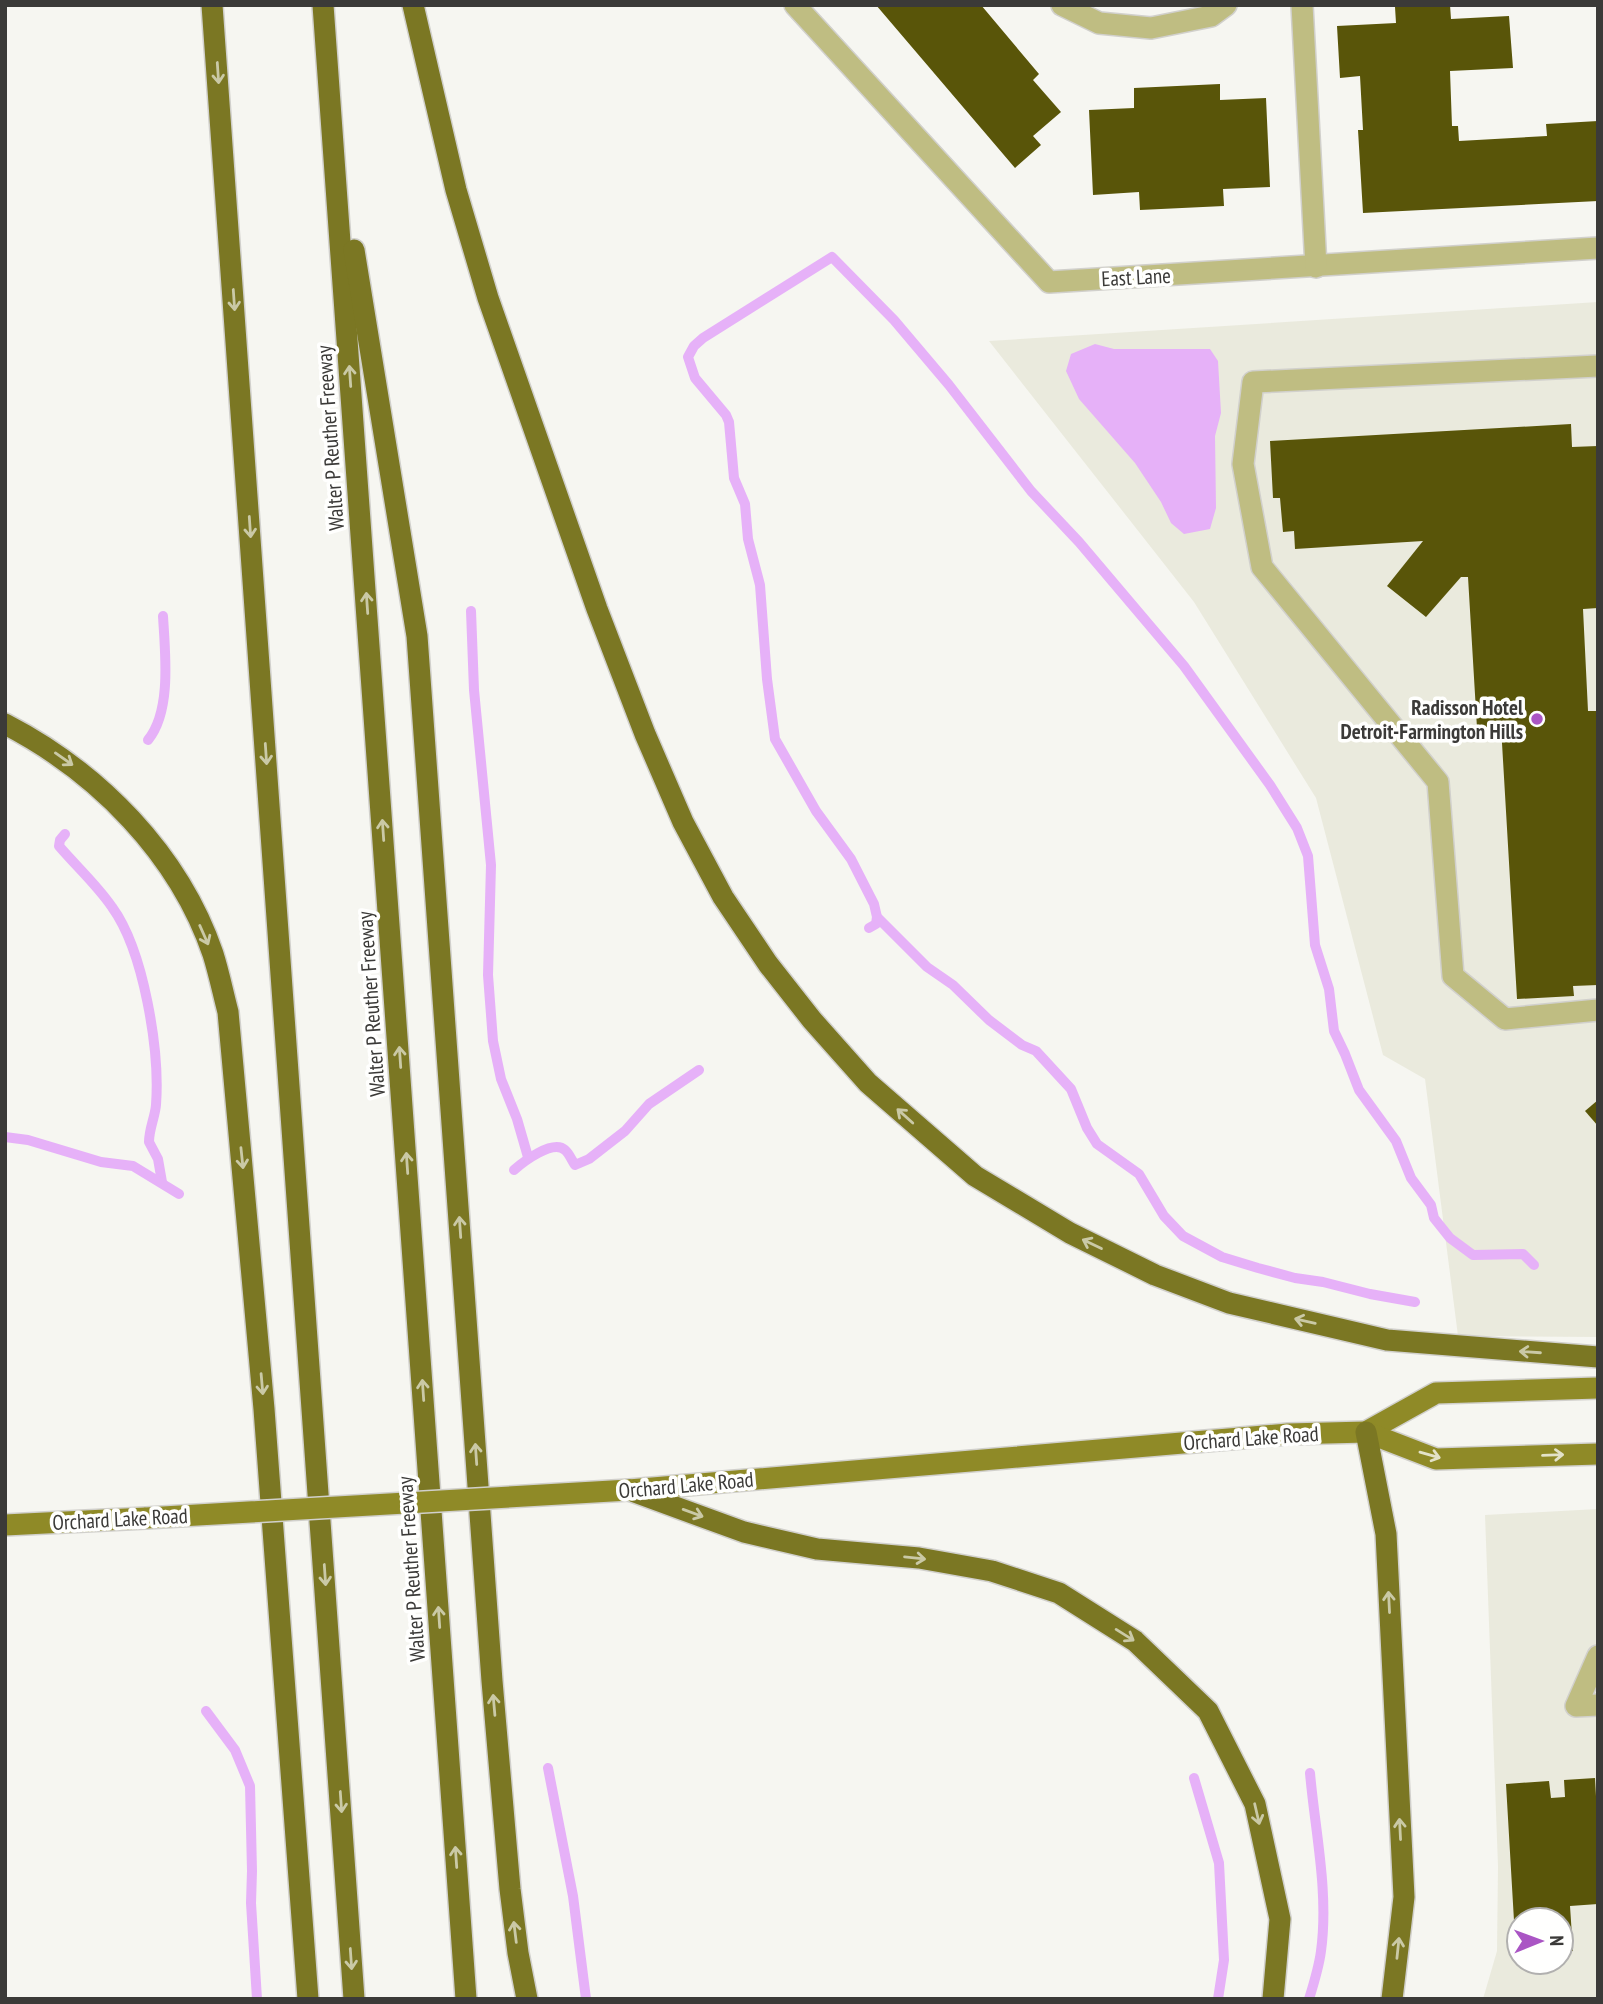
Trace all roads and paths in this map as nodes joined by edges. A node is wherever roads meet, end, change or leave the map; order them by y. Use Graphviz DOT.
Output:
graph roads {
  1 [pos="212,5"];
  2 [pos="324,5"];
  3 [pos="413,5"];
  4 [pos="795,5"];
  5 [pos="1062,5"];
  6 [pos="1226,5"];
  7 [pos="1302,5"];
  8 [pos="332,118"];
  9 [pos="1598,248"];
  10 [pos="1317,267"];
  11 [pos="1598,366"];
  12 [pos="5,724"];
  13 [pos="1598,1010"];
  14 [pos="1598,1357"];
  15 [pos="1598,1388"];
  16 [pos="1366,1432"];
  17 [pos="1598,1454"];
  18 [pos="629,1490"];
  19 [pos="5,1525"];
  20 [pos="1598,1656"];
  21 [pos="1598,1705"];
  22 [pos="308,1999"];
  23 [pos="354,1999"];
  24 [pos="466,1999"];
  25 [pos="527,1999"];
  26 [pos="1273,1999"];
  27 [pos="1392,1999"];
  1 -- 23 [label="highway, one-way"];
  2 -- 8 [label="highway, Walter P Reuther Freeway"];
  14 -- 3 [label="highway, one-way"];
  4 -- 10 [label="street, East Lane"];
  5 -- 6 [label="street"];
  7 -- 10 [label="street"];
  24 -- 8 [label="highway, Walter P Reuther Freeway, one-way"];
  25 -- 8 [label="highway, one-way"];
  9 -- 10 [label="street, East Lane"];
  11 -- 13 [label="street"];
  12 -- 22 [label="highway, one-way"];
  15 -- 16 [label="main road, Orchard Lake Road"];
  16 -- 17 [label="main road, Orchard Lake Road, one-way"];
  16 -- 18 [label="main road, Orchard Lake Road"];
  27 -- 16 [label="highway, one-way"];
  18 -- 19 [label="main road, Orchard Lake Road, bridge"];
  18 -- 26 [label="highway, one-way"];
  20 -- 21 [label="street"];
}
